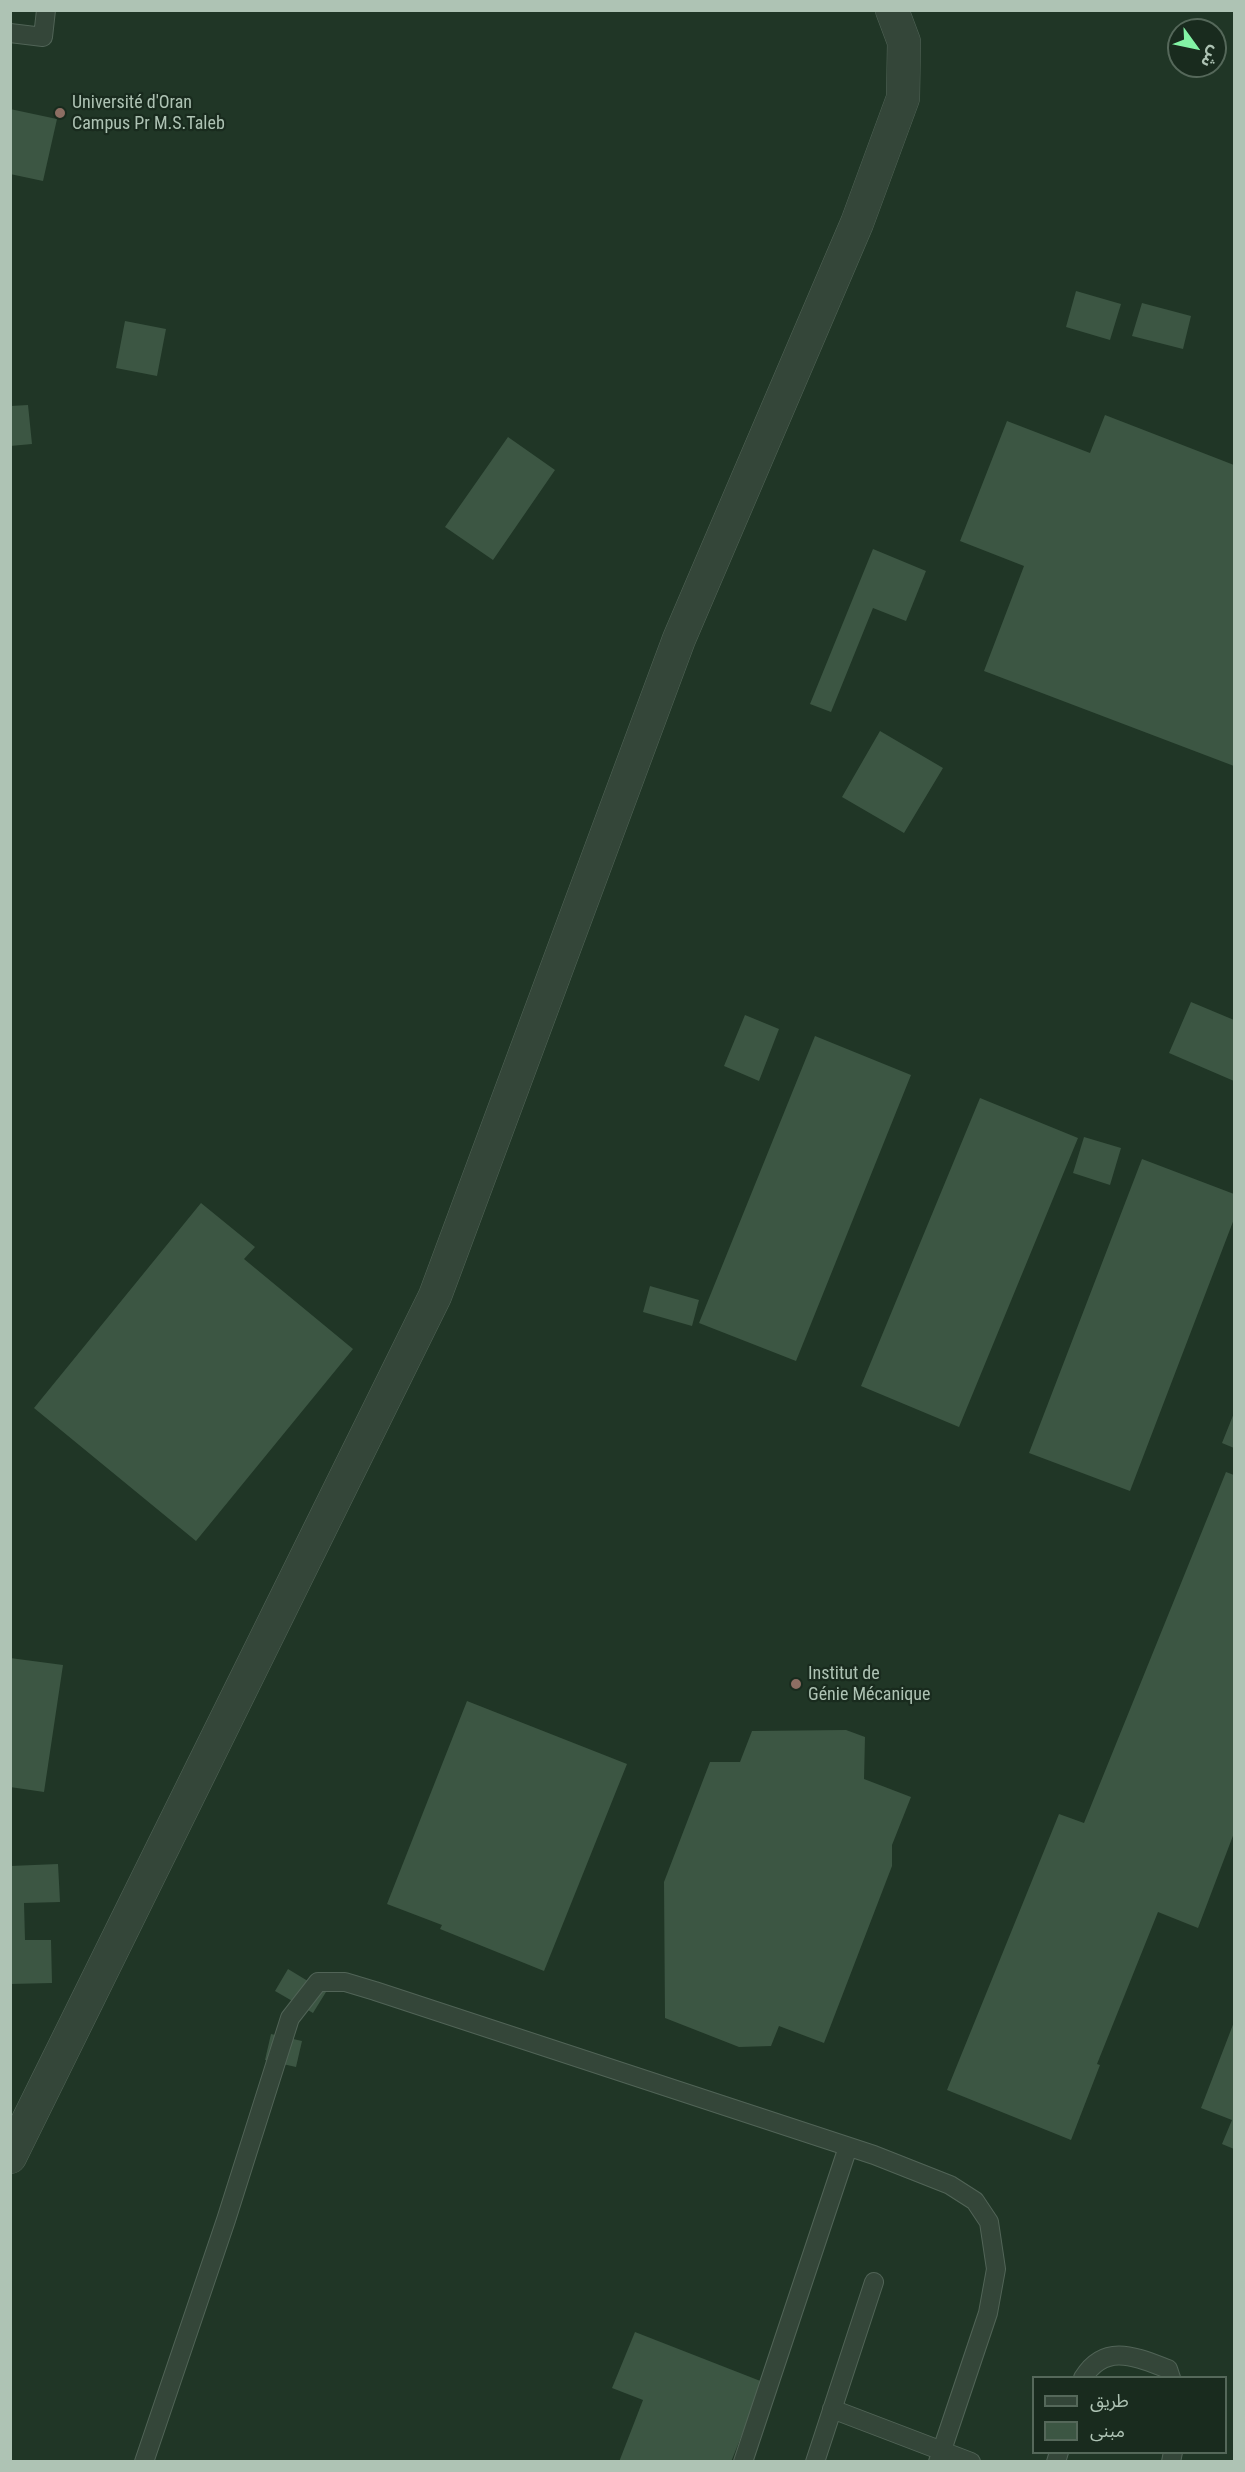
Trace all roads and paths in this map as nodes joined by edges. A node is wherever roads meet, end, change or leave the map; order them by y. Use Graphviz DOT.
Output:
graph roads {
  1 [pos="46,10"];
  2 [pos="892,10"];
  3 [pos="10,33"];
  4 [pos="848,2147"];
  5 [pos="10,2157"];
  6 [pos="874,2282"];
  7 [pos="1084,2376"];
  8 [pos="1170,2376"];
  9 [pos="832,2409"];
  10 [pos="939,2456"];
  11 [pos="144,2462"];
  12 [pos="743,2462"];
  13 [pos="815,2462"];
  14 [pos="971,2462"];
  1 -- 3 [label="lane"];
  2 -- 5 [label="street"];
  4 -- 10 [label="lane"];
  4 -- 11 [label="lane"];
  4 -- 12 [label="lane"];
  6 -- 9 [label="lane"];
  7 -- 8 [label="lane"];
  9 -- 10 [label="lane"];
  9 -- 13 [label="lane"];
  10 -- 14 [label="lane"];
}
